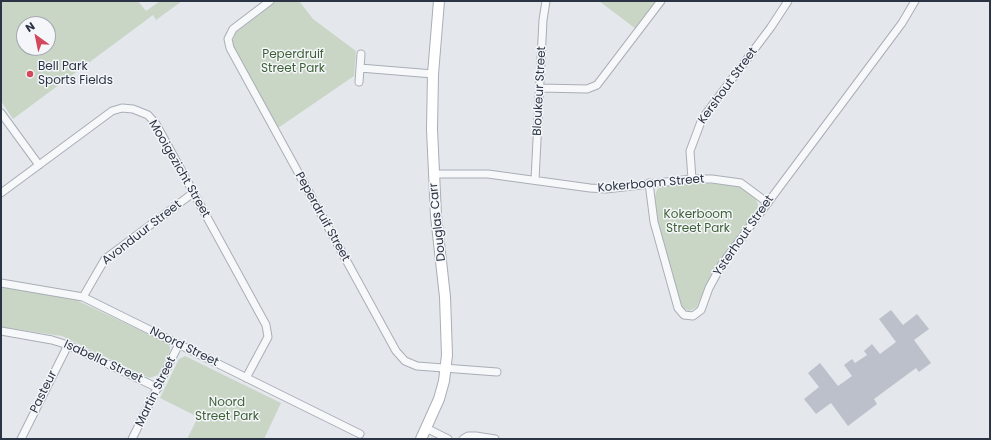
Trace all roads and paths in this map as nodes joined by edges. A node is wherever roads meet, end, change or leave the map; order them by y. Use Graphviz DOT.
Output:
graph roads {
  1 [pos="270,1"];
  2 [pos="439,1"];
  3 [pos="546,1"];
  4 [pos="661,1"];
  5 [pos="788,1"];
  6 [pos="915,1"];
  7 [pos="360,54"];
  8 [pos="360,68"];
  9 [pos="433,74"];
  10 [pos="359,82"];
  11 [pos="540,88"];
  12 [pos="1,113"];
  13 [pos="39,165"];
  14 [pos="433,174"];
  15 [pos="692,179"];
  16 [pos="535,180"];
  17 [pos="649,183"];
  18 [pos="1,193"];
  19 [pos="194,193"];
  20 [pos="768,203"];
  21 [pos="1,283"];
  22 [pos="83,297"];
  23 [pos="1,331"];
  24 [pos="68,344"];
  25 [pos="179,344"];
  26 [pos="446,368"];
  27 [pos="497,372"];
  28 [pos="246,378"];
  29 [pos="158,388"];
  30 [pos="426,428"];
  31 [pos="360,434"];
  32 [pos="21,439"];
  33 [pos="132,439"];
  34 [pos="421,439"];
  35 [pos="448,439"];
  36 [pos="463,439"];
  37 [pos="495,439"];
  1 -- 26 [label="street, Peperdruif Street"];
  2 -- 9 [label="street, Douglas Carr"];
  3 -- 11 [label="street, Bloukeur Street"];
  4 -- 11 [label="street"];
  5 -- 15 [label="street, Kershout Street"];
  6 -- 20 [label="street, Ysterhout Street"];
  7 -- 8 [label="street"];
  8 -- 9 [label="street"];
  8 -- 10 [label="street"];
  9 -- 14 [label="street, Douglas Carr"];
  11 -- 16 [label="street, Bloukeur Street"];
  12 -- 13 [label="street"];
  13 -- 18 [label="street, Mooigezicht Street"];
  13 -- 19 [label="street, Mooigezicht Street"];
  14 -- 16 [label="street, Kokerboom Street"];
  14 -- 26 [label="street, Douglas Carr"];
  15 -- 17 [label="street, Kokerboom Street"];
  15 -- 20 [label="street, Kokerboom Street"];
  16 -- 17 [label="street, Kokerboom Street"];
  17 -- 20 [label="street, Ysterhout Street"];
  19 -- 22 [label="street, Avonduur Street"];
  19 -- 28 [label="street, Mooigezicht Street"];
  21 -- 22 [label="street, Noord Street"];
  22 -- 25 [label="street, Noord Street"];
  23 -- 24 [label="street, Isabella Street"];
  24 -- 29 [label="street, Isabella Street"];
  24 -- 32 [label="street, Pasteur"];
  25 -- 28 [label="street, Noord Street"];
  25 -- 29 [label="street, Martin Street"];
  26 -- 27 [label="street, Peperdruif Street"];
  26 -- 30 [label="street, Douglas Carr"];
  28 -- 31 [label="street, Noord Street"];
  29 -- 33 [label="street, Martin Street"];
  30 -- 34 [label="street, Douglas Carr"];
  30 -- 35 [label="street"];
  36 -- 37 [label="street"];
}
